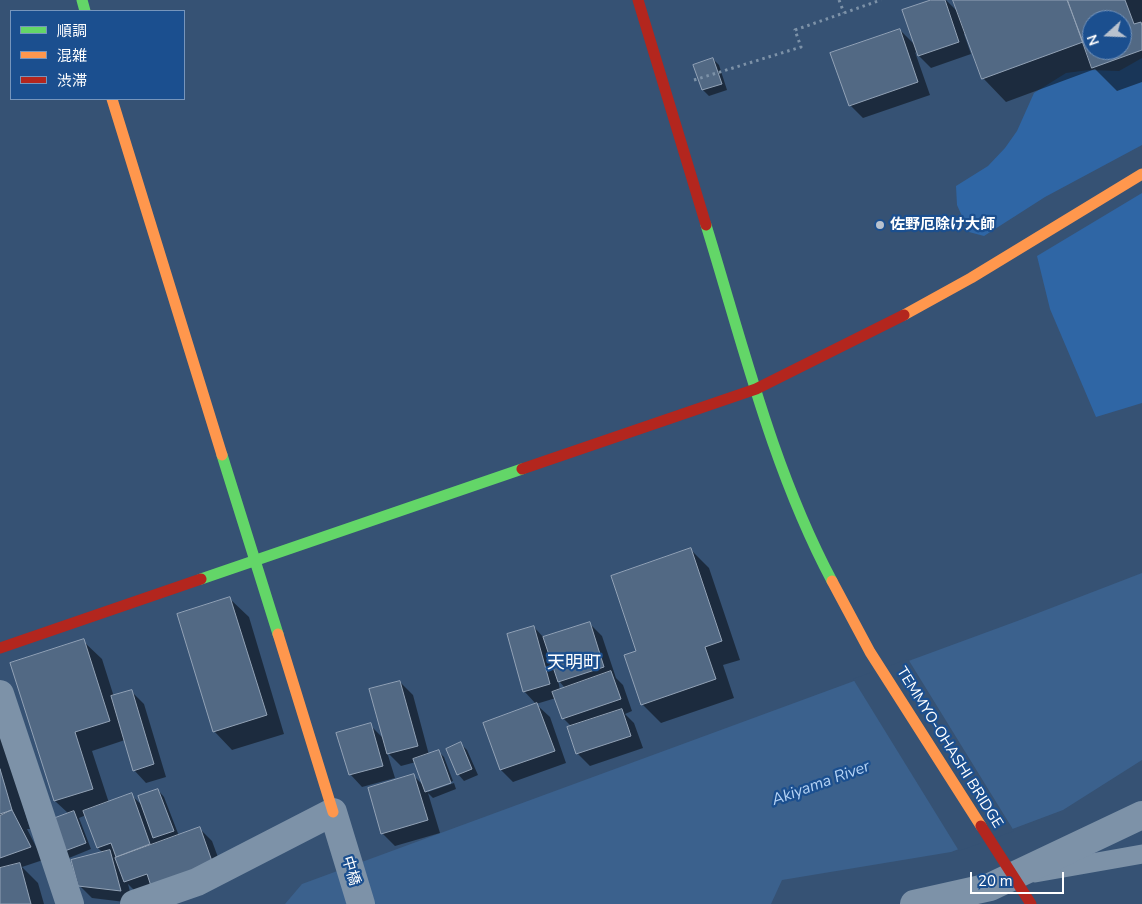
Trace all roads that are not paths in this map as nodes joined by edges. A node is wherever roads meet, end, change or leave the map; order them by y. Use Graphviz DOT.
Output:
graph roads {
  1 [pos="638,0"];
  2 [pos="112,100"];
  3 [pos="1142,174"];
  4 [pos="756,389"];
  5 [pos="254,561"];
  6 [pos="0,648"];
  7 [pos="0,694"];
  8 [pos="334,812"];
  9 [pos="1142,815"];
  10 [pos="1142,854"];
  11 [pos="1008,869"];
  12 [pos="70,904"];
  13 [pos="134,904"];
  14 [pos="361,904"];
  15 [pos="914,904"];
  16 [pos="1031,904"];
  1 -- 4 [label="street, TEMMYO-OHASHI BRIDGE"];
  2 -- 5 [label="street"];
  3 -- 4 [label="street"];
  4 -- 5 [label="street"];
  4 -- 11 [label="street, TEMMYO-OHASHI BRIDGE"];
  5 -- 6 [label="street"];
  5 -- 8 [label="street"];
  7 -- 12 [label="street"];
  8 -- 13 [label="street"];
  8 -- 14 [label="street, 中橋"];
  9 -- 11 [label="street"];
  10 -- 11 [label="lane"];
  11 -- 15 [label="street"];
  11 -- 16 [label="street, TEMMYO-OHASHI BRIDGE"];
}
